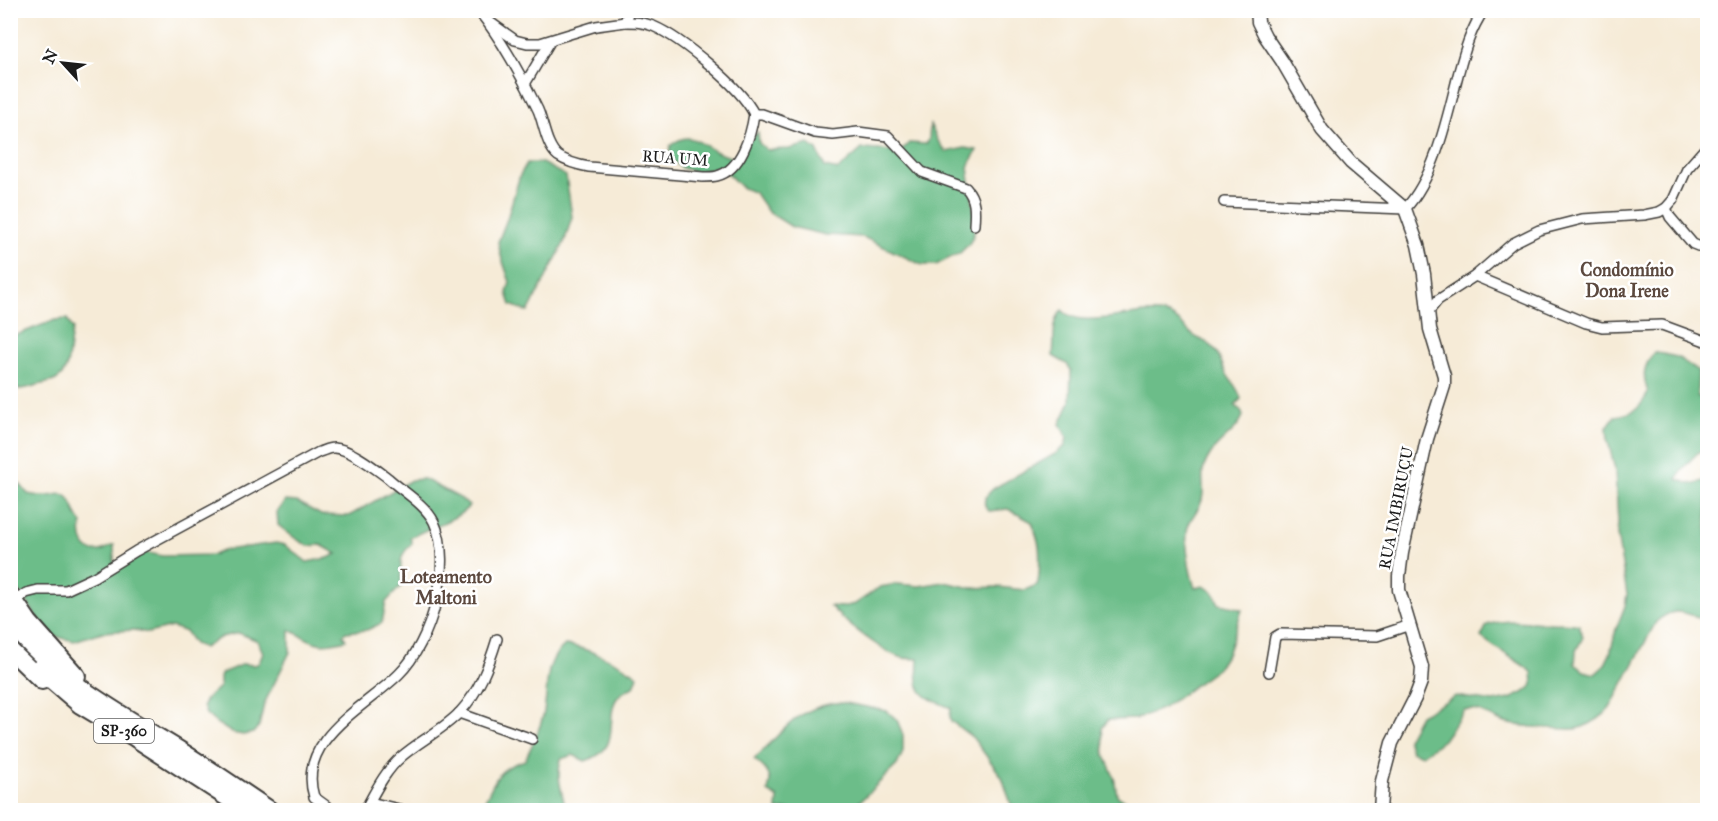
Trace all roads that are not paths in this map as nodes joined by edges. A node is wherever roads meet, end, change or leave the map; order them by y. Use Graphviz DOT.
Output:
graph roads {
  1 [pos="629,10"];
  2 [pos="1257,10"];
  3 [pos="1484,10"];
  4 [pos="479,12"];
  5 [pos="625,22"];
  6 [pos="550,40"];
  7 [pos="525,84"];
  8 [pos="754,114"];
  9 [pos="1707,145"];
  10 [pos="1224,202"];
  11 [pos="1666,208"];
  12 [pos="1405,209"];
  13 [pos="974,225"];
  14 [pos="1707,250"];
  15 [pos="1475,276"];
  16 [pos="1429,311"];
  17 [pos="1707,342"];
  18 [pos="13,597"];
  19 [pos="10,622"];
  20 [pos="1410,625"];
  21 [pos="497,639"];
  22 [pos="10,640"];
  23 [pos="10,650"];
  24 [pos="10,661"];
  25 [pos="1269,672"];
  26 [pos="53,690"];
  27 [pos="80,705"];
  28 [pos="116,711"];
  29 [pos="459,712"];
  30 [pos="532,739"];
  31 [pos="368,806"];
  32 [pos="246,810"];
  33 [pos="270,810"];
  34 [pos="332,810"];
  35 [pos="403,810"];
  36 [pos="1380,810"];
  1 -- 5 [label="street"];
  2 -- 12 [label="street"];
  3 -- 12 [label="street"];
  4 -- 6 [label="street"];
  4 -- 7 [label="street, RUA UM"];
  5 -- 6 [label="street"];
  5 -- 8 [label="street"];
  6 -- 7 [label="street"];
  7 -- 8 [label="street, RUA UM"];
  8 -- 13 [label="street"];
  9 -- 11 [label="street"];
  10 -- 12 [label="street"];
  11 -- 14 [label="street"];
  11 -- 15 [label="street"];
  12 -- 16 [label="street, RUA IMBIRUÇU"];
  15 -- 16 [label="street"];
  15 -- 17 [label="street"];
  16 -- 20 [label="street, RUA IMBIRUÇU"];
  18 -- 28 [label="highway"];
  18 -- 34 [label="street"];
  19 -- 28 [label="highway, SP-360"];
  20 -- 25 [label="street"];
  20 -- 36 [label="street, RUA IMBIRUÇU"];
  21 -- 29 [label="street"];
  22 -- 27 [label="highway, SP-360"];
  23 -- 26 [label="highway"];
  24 -- 26 [label="street"];
  26 -- 27 [label="highway"];
  27 -- 32 [label="highway, SP-360"];
  28 -- 33 [label="highway, SP-360"];
  29 -- 30 [label="street"];
  29 -- 31 [label="street"];
  31 -- 35 [label="street"];
}
